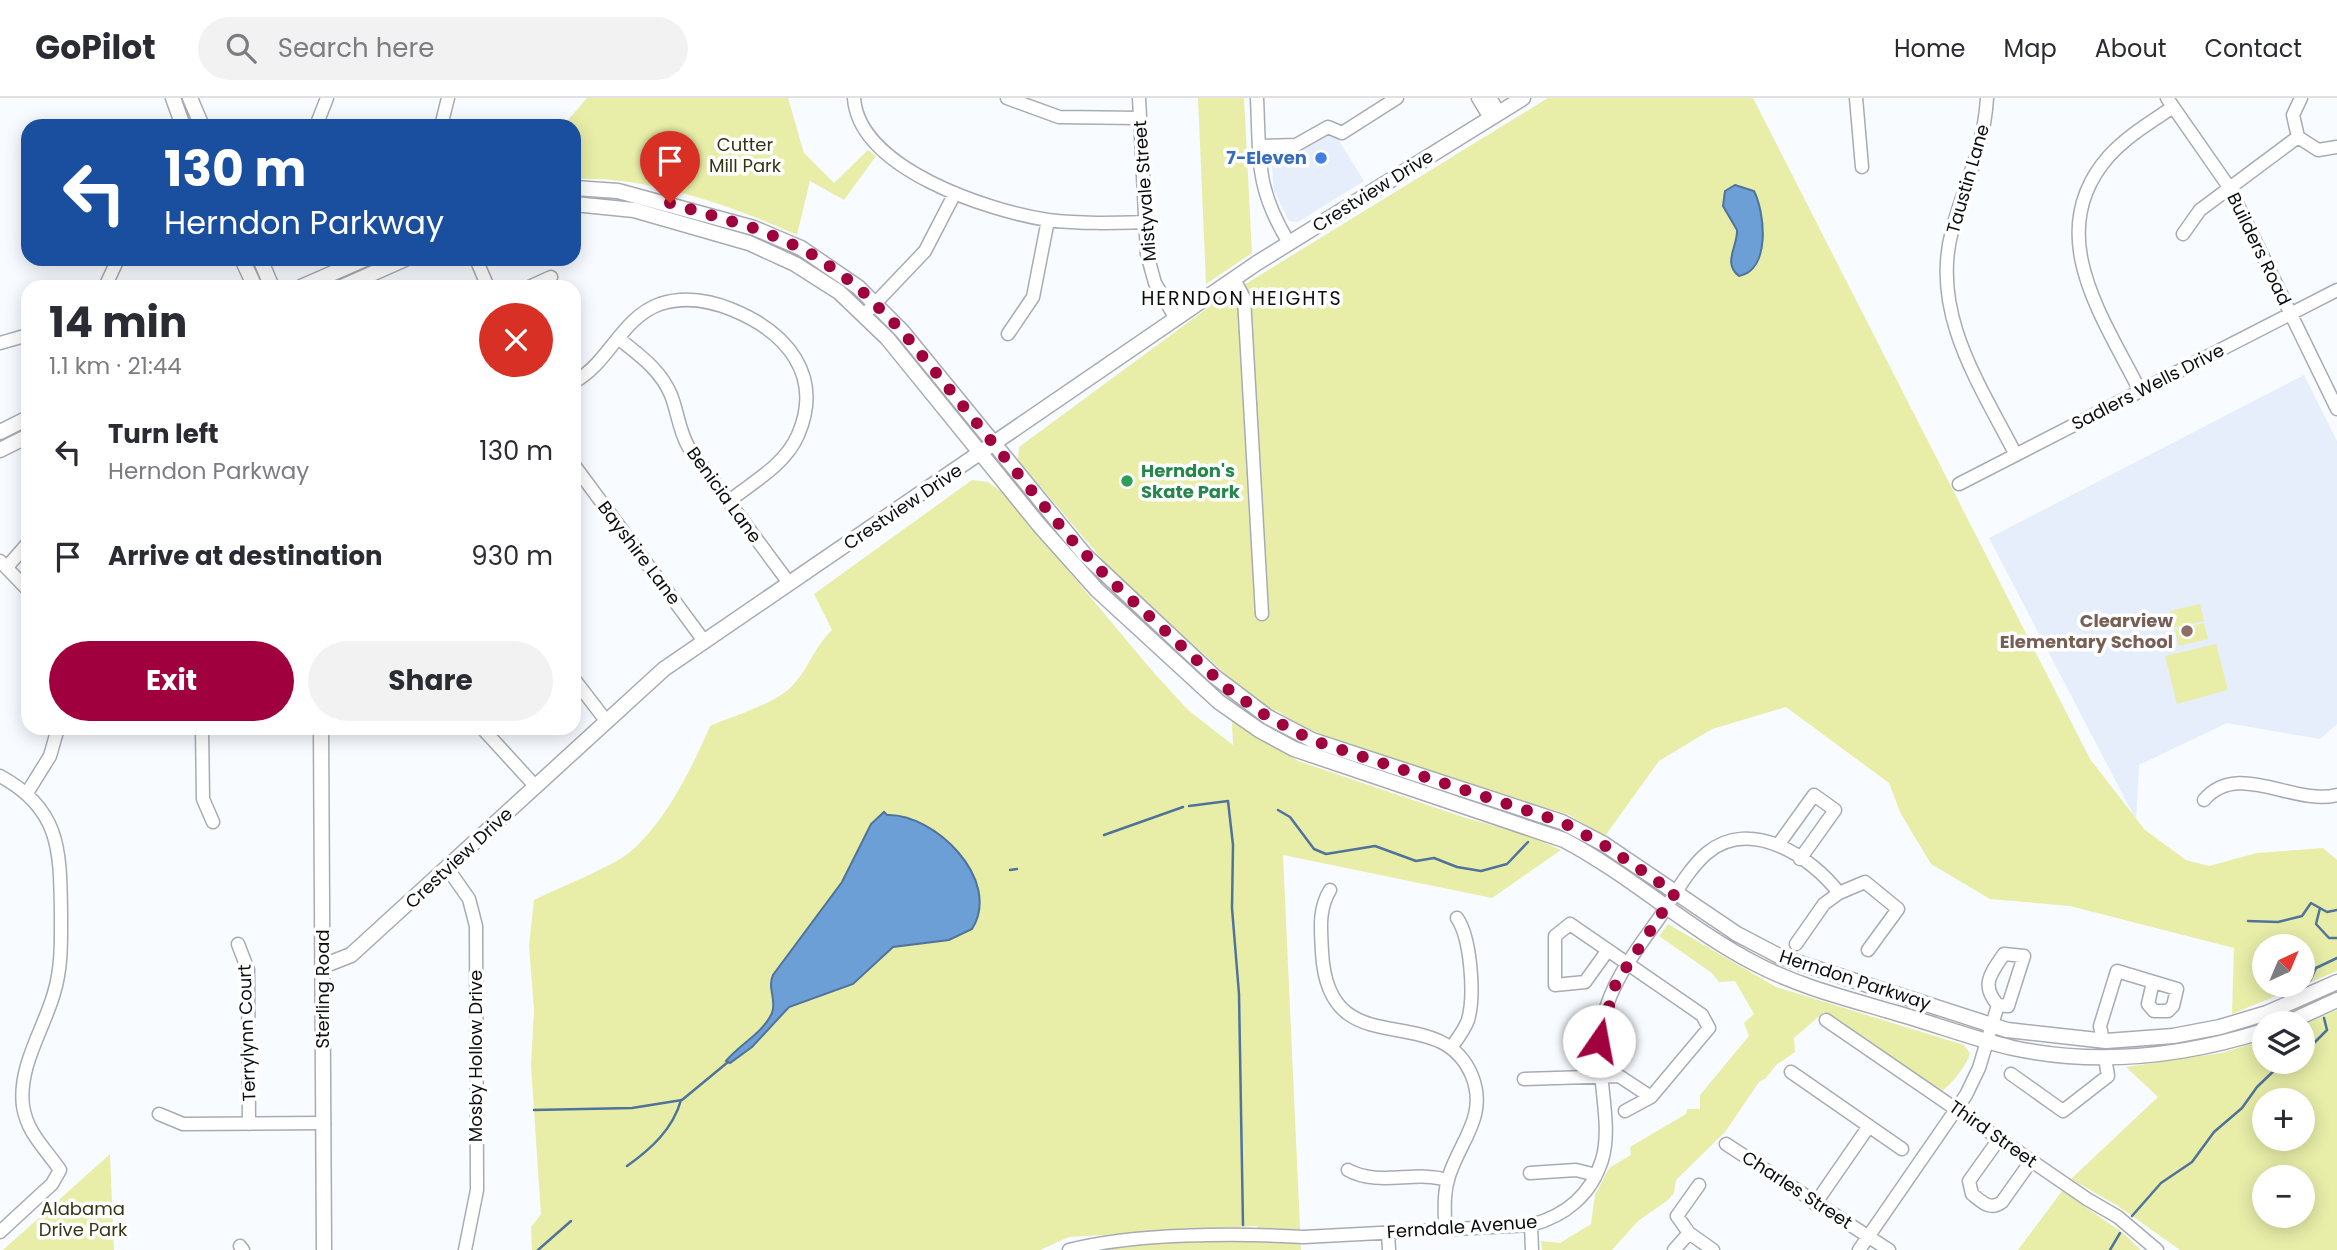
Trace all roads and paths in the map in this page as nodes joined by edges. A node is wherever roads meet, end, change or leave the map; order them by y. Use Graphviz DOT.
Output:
graph roads {
  1 [pos="173,98"];
  2 [pos="190,98"];
  3 [pos="327,98"];
  4 [pos="448,98"];
  5 [pos="854,98"];
  6 [pos="1007,98"];
  7 [pos="1139,98"];
  8 [pos="1257,98"];
  9 [pos="1398,98"];
  10 [pos="1478,98"];
  11 [pos="1490,98"];
  12 [pos="1523,98"];
  13 [pos="1856,98"];
  14 [pos="1987,98"];
  15 [pos="2301,98"];
  16 [pos="2170,102"];
  17 [pos="1494,115"];
  18 [pos="1140,118"];
  19 [pos="181,119"];
  20 [pos="199,119"];
  21 [pos="319,119"];
  22 [pos="443,119"];
  23 [pos="2298,137"];
  24 [pos="1259,146"];
  25 [pos="2337,147"];
  26 [pos="1862,167"];
  27 [pos="2229,187"];
  28 [pos="581,188"];
  29 [pos="955,193"];
  30 [pos="581,205"];
  31 [pos="1048,219"];
  32 [pos="1145,222"];
  33 [pos="2183,234"];
  34 [pos="1289,243"];
  35 [pos="349,266"];
  36 [pos="389,266"];
  37 [pos="551,277"];
  38 [pos="1234,279"];
  39 [pos="317,280"];
  40 [pos="358,280"];
  41 [pos="544,280"];
  42 [pos="2337,290"];
  43 [pos="876,303"];
  44 [pos="865,314"];
  45 [pos="2290,314"];
  46 [pos="1176,319"];
  47 [pos="1008,334"];
  48 [pos="21,337"];
  49 [pos="618,338"];
  50 [pos="0,343"];
  51 [pos="581,377"];
  52 [pos="2140,391"];
  53 [pos="2336,405"];
  54 [pos="21,422"];
  55 [pos="0,432"];
  56 [pos="21,440"];
  57 [pos="994,444"];
  58 [pos="0,450"];
  59 [pos="982,453"];
  60 [pos="2016,455"];
  61 [pos="581,474"];
  62 [pos="1959,484"];
  63 [pos="729,501"];
  64 [pos="21,549"];
  65 [pos="3,564"];
  66 [pos="21,583"];
  67 [pos="789,583"];
  68 [pos="1262,614"];
  69 [pos="704,641"];
  70 [pos="581,687"];
  71 [pos="607,722"];
  72 [pos="56,735"];
  73 [pos="202,735"];
  74 [pos="321,735"];
  75 [pos="488,735"];
  76 [pos="0,776"];
  77 [pos="536,787"];
  78 [pos="27,793"];
  79 [pos="2337,794"];
  80 [pos="2204,800"];
  81 [pos="213,822"];
  82 [pos="1777,845"];
  83 [pos="1800,859"];
  84 [pos="448,869"];
  85 [pos="1329,890"];
  86 [pos="1839,893"];
  87 [pos="1671,900"];
  88 [pos="1457,918"];
  89 [pos="238,944"];
  90 [pos="1796,944"];
  91 [pos="1608,950"];
  92 [pos="1868,950"];
  93 [pos="1627,963"];
  94 [pos="323,966"];
  95 [pos="2153,982"];
  96 [pos="2337,982"];
  97 [pos="2337,1000"];
  98 [pos="1998,1005"];
  99 [pos="2313,1011"];
  100 [pos="1826,1020"];
  101 [pos="1992,1025"];
  102 [pos="2252,1034"];
  103 [pos="1987,1040"];
  104 [pos="2102,1041"];
  105 [pos="1451,1048"];
  106 [pos="2105,1057"];
  107 [pos="1791,1072"];
  108 [pos="2011,1074"];
  109 [pos="1599,1075"];
  110 [pos="1524,1079"];
  111 [pos="1651,1097"];
  112 [pos="1956,1109"];
  113 [pos="1625,1111"];
  114 [pos="159,1114"];
  115 [pos="324,1123"];
  116 [pos="249,1124"];
  117 [pos="1869,1126"];
  118 [pos="1999,1139"];
  119 [pos="1726,1144"];
  120 [pos="1902,1149"];
  121 [pos="2031,1161"];
  122 [pos="1348,1170"];
  123 [pos="1530,1173"];
  124 [pos="1595,1175"];
  125 [pos="1447,1180"];
  126 [pos="1699,1185"];
  127 [pos="1815,1204"];
  128 [pos="1531,1226"];
  129 [pos="1445,1230"];
  130 [pos="0,1232"];
  131 [pos="1388,1232"];
  132 [pos="1689,1233"];
  133 [pos="1869,1235"];
  134 [pos="324,1250"];
  135 [pos="465,1250"];
  136 [pos="1069,1250"];
  137 [pos="1389,1250"];
  138 [pos="1532,1250"];
  139 [pos="1674,1250"];
  140 [pos="1713,1250"];
  141 [pos="1858,1250"];
  142 [pos="1889,1250"];
  143 [pos="2157,1250"];
  1 -- 19 [label="main road"];
  2 -- 20 [label="main road"];
  3 -- 21 [label="street"];
  4 -- 22 [label="street"];
  5 -- 29 [label="street"];
  6 -- 18 [label="street"];
  7 -- 18 [label="street, Mistyvale Street"];
  8 -- 24 [label="street"];
  9 -- 24 [label="street"];
  10 -- 17 [label="street"];
  11 -- 17 [label="street"];
  12 -- 17 [label="main road, Crestview Drive"];
  13 -- 26 [label="street"];
  14 -- 60 [label="street, Taustin Lane"];
  15 -- 23 [label="street"];
  16 -- 27 [label="street, Builders Road"];
  16 -- 52 [label="street"];
  17 -- 34 [label="main road, Crestview Drive"];
  18 -- 32 [label="street, Mistyvale Street"];
  23 -- 25 [label="street"];
  23 -- 27 [label="street"];
  24 -- 34 [label="street"];
  27 -- 33 [label="street"];
  27 -- 45 [label="street, Builders Road"];
  28 -- 43 [label="main road, Herndon Parkway"];
  29 -- 31 [label="street"];
  29 -- 43 [label="street"];
  30 -- 44 [label="main road, Herndon Parkway"];
  31 -- 32 [label="street"];
  31 -- 47 [label="street"];
  32 -- 46 [label="street, Mistyvale Street"];
  34 -- 38 [label="main road, Crestview Drive"];
  35 -- 39 [label="main road"];
  36 -- 40 [label="main road"];
  37 -- 41 [label="street"];
  38 -- 46 [label="main road, Crestview Drive"];
  38 -- 68 [label="street"];
  42 -- 45 [label="street, Sadlers Wells Drive"];
  43 -- 44 [label="street"];
  43 -- 57 [label="main road, Herndon Parkway"];
  44 -- 59 [label="main road, Herndon Parkway"];
  45 -- 52 [label="street, Sadlers Wells Drive"];
  45 -- 53 [label="street, Builders Road"];
  46 -- 57 [label="main road, Crestview Drive"];
  48 -- 50 [label="street"];
  49 -- 51 [label="street"];
  49 -- 63 [label="street, Benicia Lane"];
  49 -- 63 [label="street"];
  52 -- 60 [label="street, Sadlers Wells Drive"];
  54 -- 55 [label="main road"];
  56 -- 58 [label="main road"];
  57 -- 59 [label="main road, Crestview Drive"];
  57 -- 87 [label="main road, Herndon Parkway"];
  59 -- 67 [label="main road, Crestview Drive"];
  59 -- 87 [label="main road, Herndon Parkway"];
  60 -- 62 [label="street, Sadlers Wells Drive"];
  61 -- 69 [label="street, Bayshire Lane"];
  63 -- 67 [label="street, Benicia Lane"];
  64 -- 65 [label="street"];
  65 -- 66 [label="street"];
  67 -- 69 [label="main road, Crestview Drive"];
  69 -- 71 [label="main road, Crestview Drive"];
  70 -- 71 [label="street"];
  71 -- 77 [label="main road, Crestview Drive"];
  72 -- 78 [label="street"];
  73 -- 81 [label="street"];
  74 -- 94 [label="main road, Sterling Road"];
  75 -- 77 [label="street"];
  76 -- 78 [label="street"];
  77 -- 84 [label="main road, Crestview Drive"];
  78 -- 130 [label="street"];
  79 -- 80 [label="street"];
  82 -- 83 [label="street, Ferndale Avenue"];
  82 -- 83 [label="street"];
  82 -- 87 [label="street, Ferndale Avenue"];
  83 -- 86 [label="street, Ferndale Avenue"];
  84 -- 94 [label="main road, Crestview Drive"];
  84 -- 135 [label="street, Mosby Hollow Drive"];
  85 -- 105 [label="street"];
  86 -- 90 [label="street"];
  86 -- 92 [label="street"];
  87 -- 93 [label="street, Ferndale Avenue"];
  87 -- 101 [label="main road, Herndon Parkway"];
  87 -- 103 [label="main road, Herndon Parkway"];
  88 -- 105 [label="street"];
  89 -- 116 [label="street, Terrylynn Court"];
  91 -- 91 [label="street"];
  91 -- 93 [label="street"];
  93 -- 109 [label="street, Ferndale Avenue"];
  93 -- 111 [label="street"];
  94 -- 115 [label="main road, Sterling Road"];
  95 -- 104 [label="street"];
  96 -- 104 [label="main road, Herndon Parkway"];
  97 -- 99 [label="main road"];
  98 -- 101 [label="street"];
  100 -- 112 [label="street, Third Street"];
  101 -- 103 [label="street"];
  101 -- 104 [label="main road, Herndon Parkway"];
  102 -- 106 [label="main road, Herndon Parkway"];
  103 -- 106 [label="main road, Herndon Parkway"];
  103 -- 112 [label="street"];
  105 -- 125 [label="street"];
  106 -- 108 [label="street"];
  107 -- 117 [label="street"];
  109 -- 110 [label="street"];
  109 -- 111 [label="street"];
  109 -- 124 [label="street, Ferndale Avenue"];
  111 -- 113 [label="street"];
  112 -- 118 [label="street, Third Street"];
  112 -- 133 [label="street"];
  114 -- 116 [label="street"];
  115 -- 116 [label="street"];
  115 -- 134 [label="main road, Sterling Road"];
  117 -- 120 [label="street"];
  117 -- 127 [label="street"];
  118 -- 121 [label="street, Third Street"];
  118 -- 121 [label="street"];
  119 -- 127 [label="street, Charles Street"];
  121 -- 143 [label="street, Third Street"];
  122 -- 125 [label="street"];
  123 -- 124 [label="street"];
  124 -- 128 [label="street, Ferndale Avenue"];
  125 -- 129 [label="street"];
  126 -- 132 [label="street"];
  127 -- 133 [label="street, Charles Street"];
  128 -- 129 [label="street, Ferndale Avenue"];
  128 -- 138 [label="street"];
  129 -- 131 [label="street, Ferndale Avenue"];
  131 -- 136 [label="street, Ferndale Avenue"];
  131 -- 137 [label="street"];
  132 -- 139 [label="street"];
  132 -- 140 [label="street"];
  133 -- 141 [label="street"];
  133 -- 142 [label="street, Charles Street"];
}
